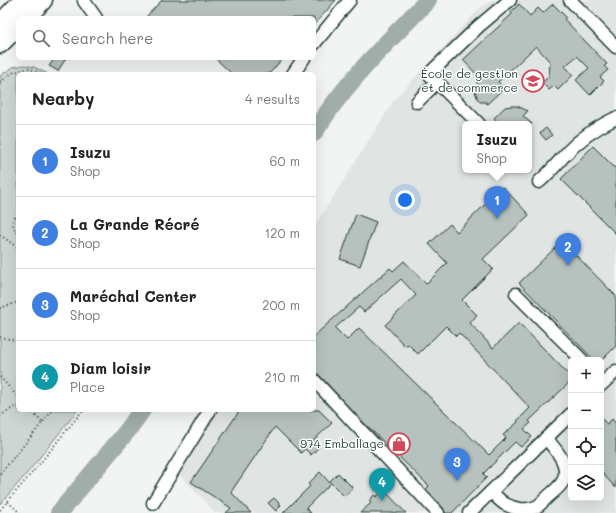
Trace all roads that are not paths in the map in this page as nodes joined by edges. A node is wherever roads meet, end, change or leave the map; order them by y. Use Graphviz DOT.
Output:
graph roads {
  1 [pos="23,0"];
  2 [pos="43,0"];
  3 [pos="85,0"];
  4 [pos="350,0"];
  5 [pos="510,0"];
  6 [pos="570,0"];
  7 [pos="28,16"];
  8 [pos="95,16"];
  9 [pos="0,24"];
  10 [pos="16,28"];
  11 [pos="316,42"];
  12 [pos="0,44"];
  13 [pos="616,47"];
  14 [pos="302,60"];
  15 [pos="294,72"];
  16 [pos="437,82"];
  17 [pos="417,102"];
  18 [pos="616,118"];
  19 [pos="476,121"];
  20 [pos="539,182"];
  21 [pos="516,294"];
  22 [pos="579,357"];
  23 [pos="616,371"];
  24 [pos="604,380"];
  25 [pos="316,382"];
  26 [pos="209,412"];
  27 [pos="568,417"];
  28 [pos="546,438"];
  29 [pos="491,492"];
  30 [pos="153,503"];
  31 [pos="473,511"];
  32 [pos="438,513"];
  1 -- 9 [label="highway"];
  2 -- 7 [label="highway"];
  3 -- 8 [label="street"];
  4 -- 11 [label="street"];
  5 -- 16 [label="street"];
  6 -- 13 [label="street"];
  10 -- 12 [label="highway"];
  14 -- 15 [label="street"];
  16 -- 17 [label="street"];
  16 -- 19 [label="street"];
  18 -- 20 [label="street"];
  21 -- 22 [label="street"];
  23 -- 24 [label="street"];
  25 -- 32 [label="street"];
  26 -- 30 [label="street"];
  27 -- 28 [label="street"];
  28 -- 29 [label="street"];
  28 -- 29 [label="street"];
  29 -- 31 [label="street"];
}
